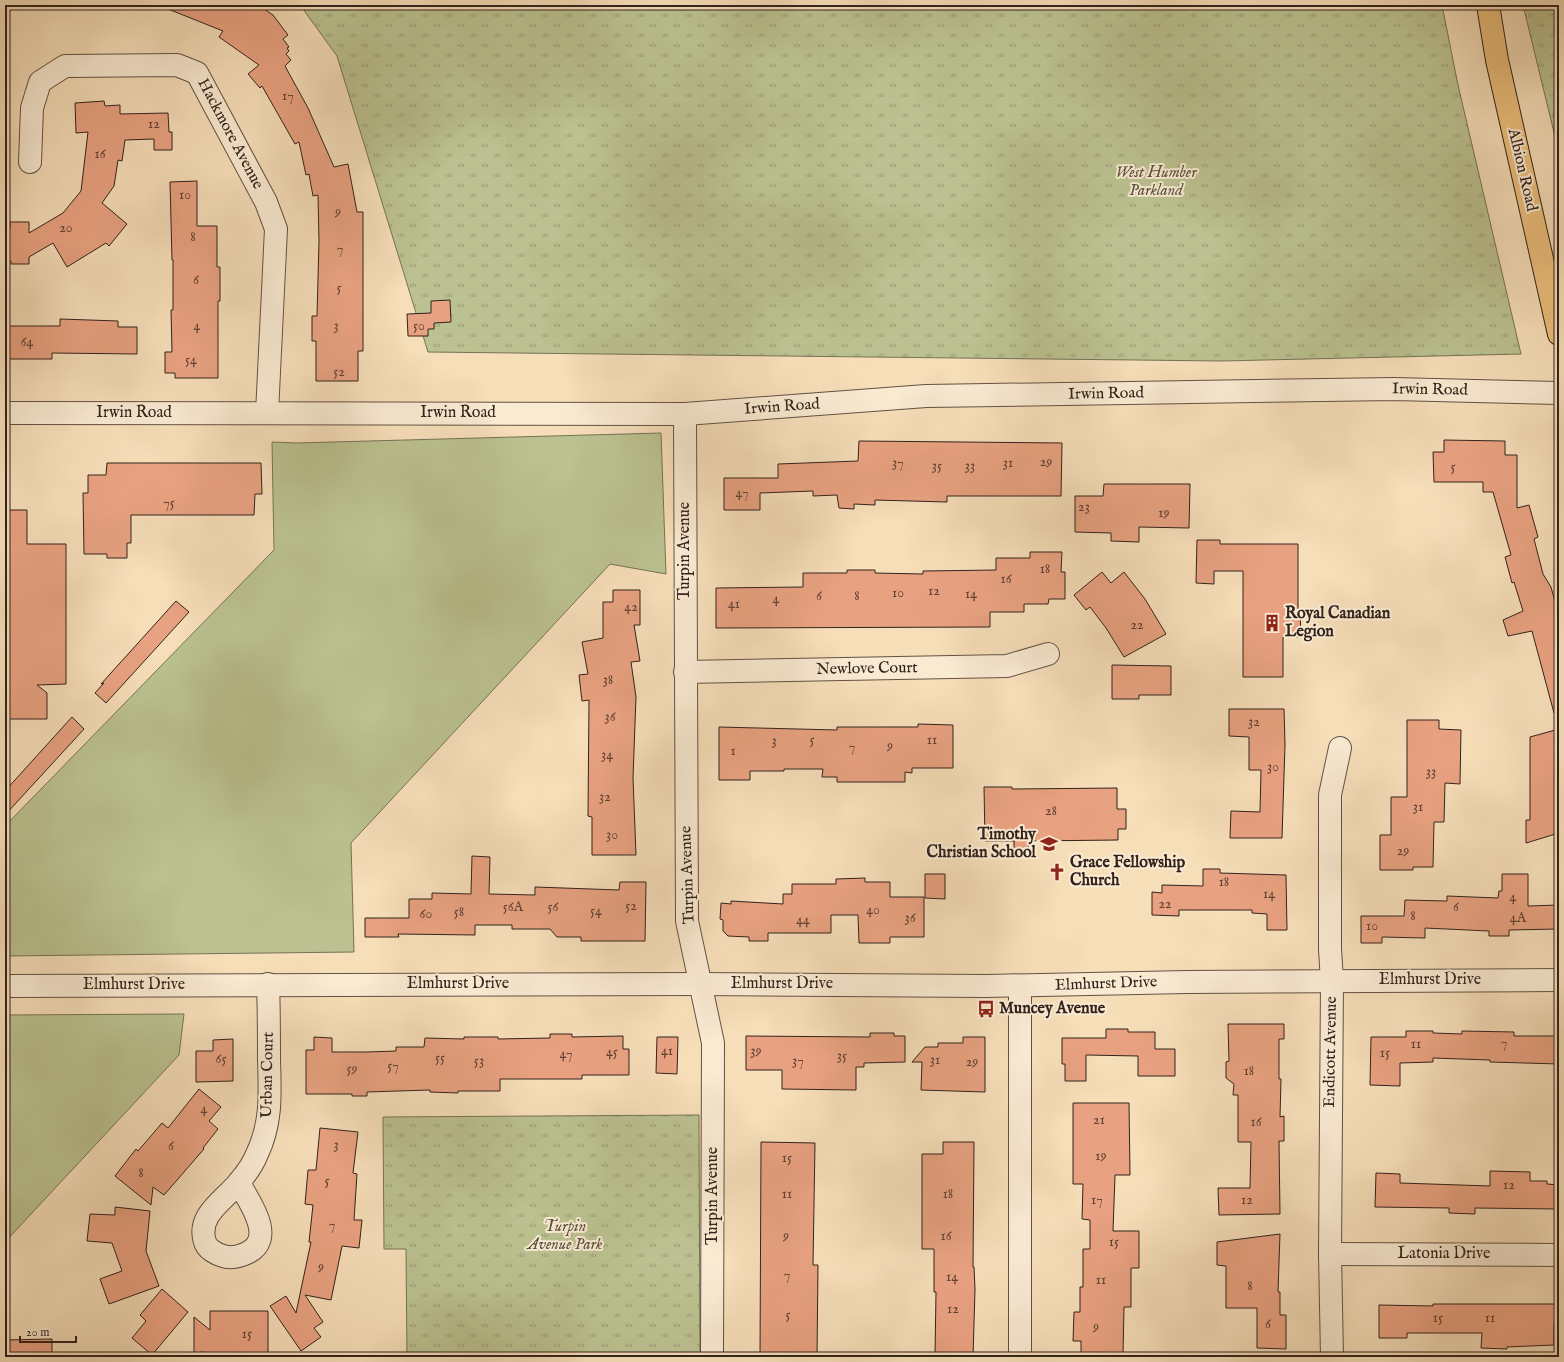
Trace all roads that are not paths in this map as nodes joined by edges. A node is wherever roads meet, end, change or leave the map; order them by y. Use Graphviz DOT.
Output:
graph roads {
  1 [pos="1488,5"];
  2 [pos="30,162"];
  3 [pos="1559,334"];
  4 [pos="1559,392"];
  5 [pos="5,413"];
  6 [pos="267,413"];
  7 [pos="685,414"];
  8 [pos="1048,654"];
  9 [pos="685,672"];
  10 [pos="1340,748"];
  11 [pos="1559,980"];
  12 [pos="1332,981"];
  13 [pos="268,984"];
  14 [pos="701,984"];
  15 [pos="5,986"];
  16 [pos="1020,986"];
  17 [pos="239,1183"];
  18 [pos="1330,1254"];
  19 [pos="1559,1255"];
  20 [pos="712,1357"];
  21 [pos="1020,1357"];
  22 [pos="1332,1357"];
  1 -- 3 [label="main road, Albion Road"];
  2 -- 6 [label="street, Hackmore Avenue"];
  4 -- 7 [label="street, Irwin Road"];
  5 -- 6 [label="street, Irwin Road"];
  6 -- 7 [label="street, Irwin Road"];
  7 -- 9 [label="street, Turpin Avenue"];
  8 -- 9 [label="street, Newlove Court"];
  9 -- 14 [label="street, Turpin Avenue"];
  10 -- 12 [label="street, Endicott Avenue"];
  11 -- 12 [label="street, Elmhurst Drive"];
  12 -- 16 [label="street, Elmhurst Drive"];
  12 -- 18 [label="street, Endicott Avenue"];
  13 -- 14 [label="street, Elmhurst Drive"];
  13 -- 15 [label="street, Elmhurst Drive"];
  13 -- 17 [label="street, Urban Court"];
  14 -- 16 [label="street, Elmhurst Drive"];
  14 -- 20 [label="street, Turpin Avenue"];
  16 -- 21 [label="street"];
  18 -- 19 [label="street, Latonia Drive"];
  18 -- 22 [label="street, Endicott Avenue"];
}
